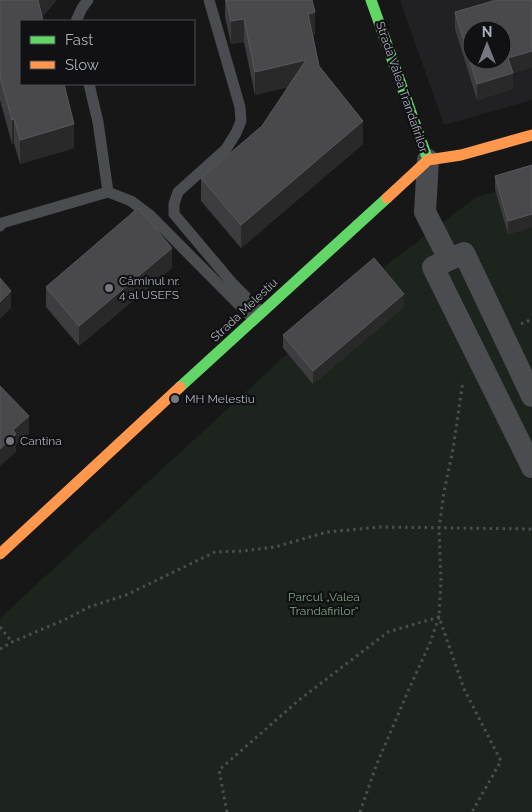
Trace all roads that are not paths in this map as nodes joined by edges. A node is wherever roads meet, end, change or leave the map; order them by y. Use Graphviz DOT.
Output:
graph roads {
  1 [pos="88,0"];
  2 [pos="209,0"];
  3 [pos="371,0"];
  4 [pos="76,20"];
  5 [pos="89,85"];
  6 [pos="532,134"];
  7 [pos="428,160"];
  8 [pos="108,192"];
  9 [pos="1,223"];
  10 [pos="449,259"];
  11 [pos="257,316"];
  12 [pos="532,396"];
  13 [pos="532,467"];
  14 [pos="0,554"];
  1 -- 4 [label="lane"];
  2 -- 11 [label="lane"];
  3 -- 7 [label="street, Strada Valea Trandafirilor"];
  5 -- 8 [label="lane"];
  6 -- 7 [label="street"];
  7 -- 10 [label="street, Strada Valea Trandafirilor"];
  7 -- 11 [label="street, Strada Melestiu"];
  8 -- 9 [label="lane"];
  8 -- 11 [label="lane"];
  10 -- 12 [label="street"];
  10 -- 13 [label="street"];
  11 -- 14 [label="street, Strada Melestiu"];
}
